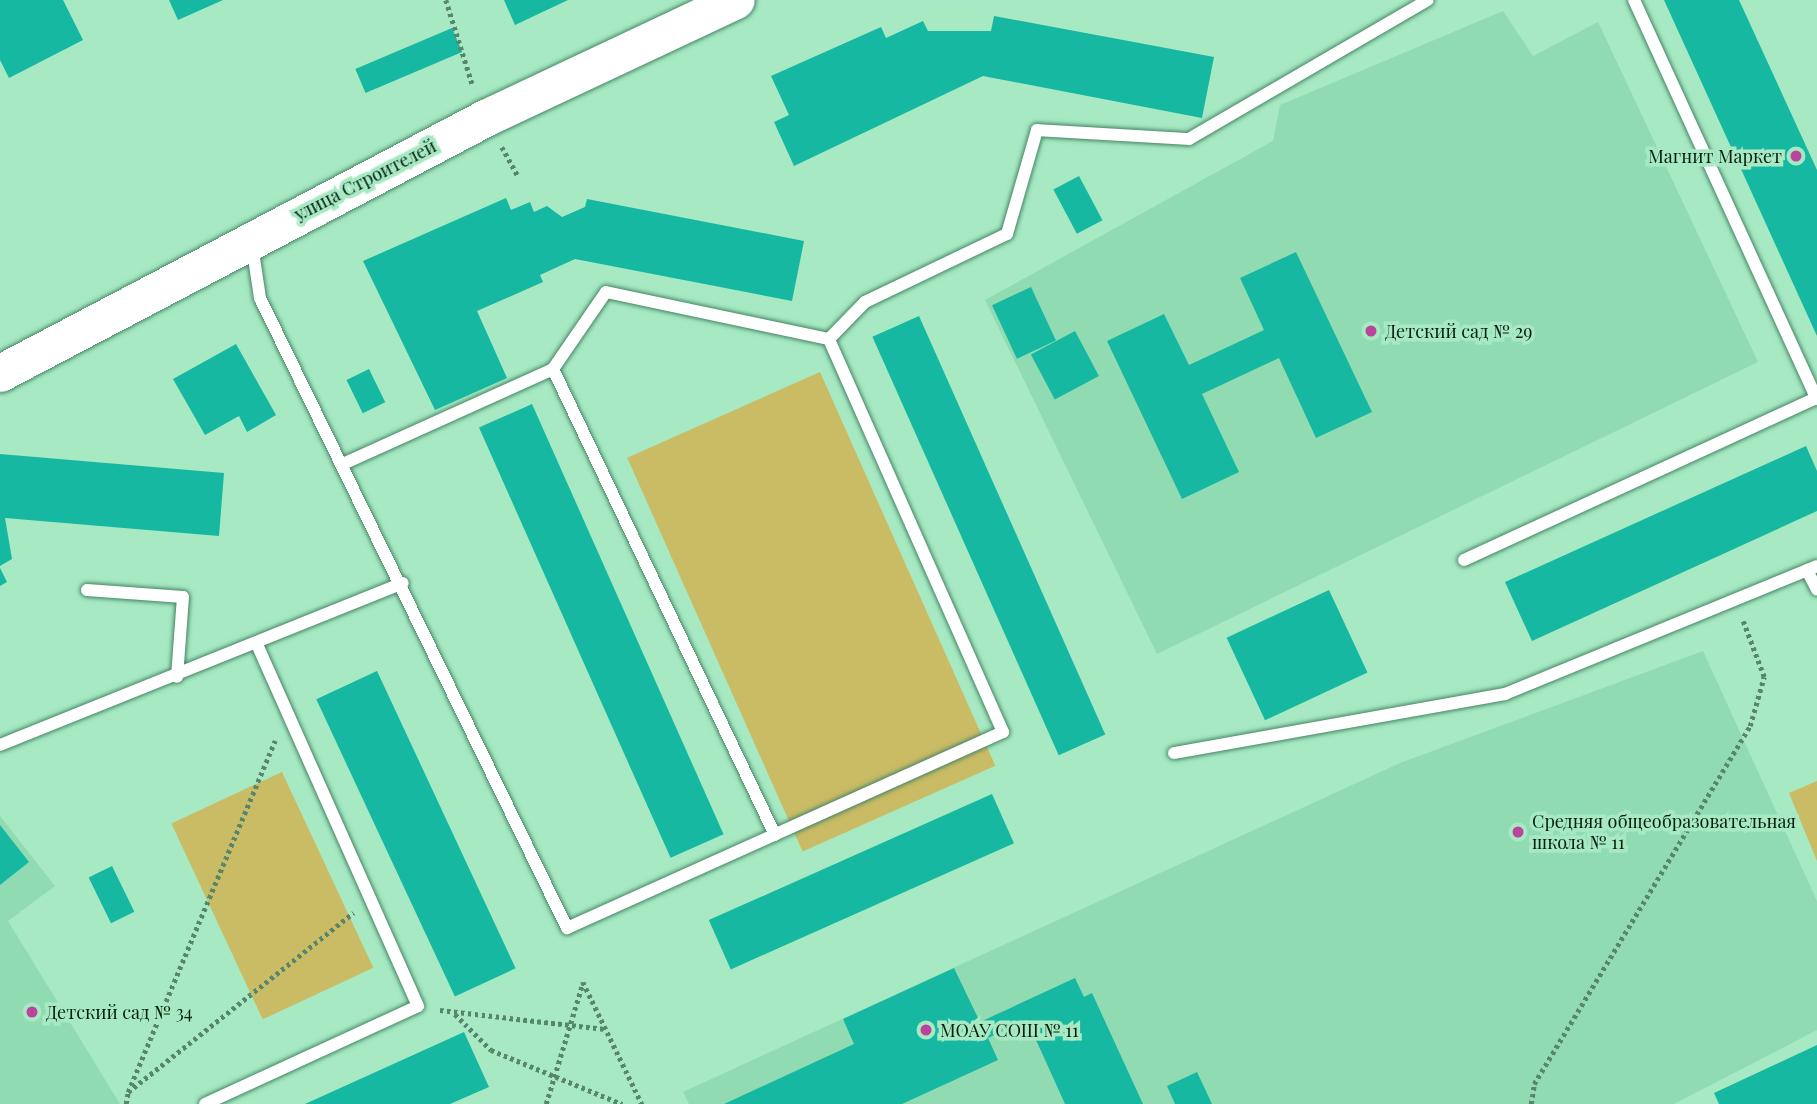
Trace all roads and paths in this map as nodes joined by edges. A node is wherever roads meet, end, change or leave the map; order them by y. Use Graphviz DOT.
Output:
graph roads {
  1 [pos="736,0"];
  2 [pos="1429,0"];
  3 [pos="1634,0"];
  4 [pos="251,238"];
  5 [pos="829,339"];
  6 [pos="552,369"];
  7 [pos="0,373"];
  8 [pos="1817,399"];
  9 [pos="345,463"];
  10 [pos="1464,560"];
  11 [pos="1812,568"];
  12 [pos="403,583"];
  13 [pos="87,590"];
  14 [pos="1817,590"];
  15 [pos="1735,600"];
  16 [pos="257,645"];
  17 [pos="177,677"];
  18 [pos="285,708"];
  19 [pos="0,745"];
  20 [pos="1174,753"];
  21 [pos="775,835"];
  22 [pos="371,902"];
  23 [pos="418,1006"];
  24 [pos="455,1014"];
  25 [pos="568,1029"];
  26 [pos="605,1029"];
  27 [pos="554,1074"];
  28 [pos="128,1092"];
  29 [pos="125,1104"];
  30 [pos="205,1104"];
  31 [pos="546,1104"];
  32 [pos="622,1104"];
  33 [pos="642,1104"];
  34 [pos="1531,1104"];
  1 -- 4 [label="main road, улица Строителей"];
  2 -- 5 [label="lane"];
  3 -- 8 [label="lane"];
  4 -- 7 [label="main road, улица Строителей"];
  4 -- 9 [label="lane"];
  5 -- 6 [label="lane"];
  5 -- 21 [label="lane"];
  6 -- 9 [label="lane"];
  6 -- 21 [label="lane"];
  8 -- 10 [label="lane"];
  9 -- 12 [label="lane"];
  11 -- 14 [label="lane"];
  11 -- 15 [label="lane"];
  12 -- 16 [label="lane"];
  12 -- 21 [label="lane"];
  13 -- 17 [label="lane"];
  15 -- 20 [label="lane"];
  15 -- 34 [label="path"];
  16 -- 17 [label="lane"];
  16 -- 18 [label="lane"];
  17 -- 19 [label="lane"];
  18 -- 22 [label="lane"];
  18 -- 28 [label="path"];
  22 -- 23 [label="lane"];
  22 -- 28 [label="path"];
  23 -- 24 [label="path"];
  23 -- 30 [label="lane"];
  24 -- 25 [label="path"];
  24 -- 27 [label="path"];
  25 -- 26 [label="path"];
  25 -- 26 [label="path"];
  25 -- 27 [label="path"];
  26 -- 33 [label="path"];
  27 -- 31 [label="path"];
  27 -- 32 [label="path"];
  28 -- 29 [label="path"];
}
